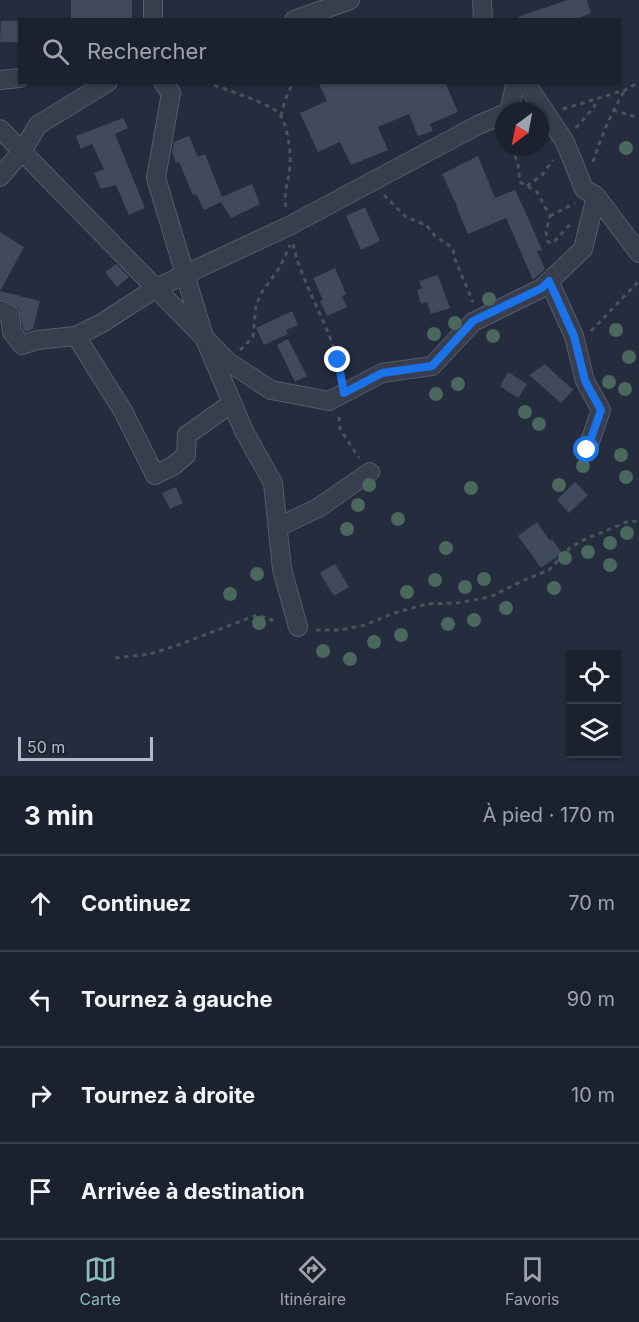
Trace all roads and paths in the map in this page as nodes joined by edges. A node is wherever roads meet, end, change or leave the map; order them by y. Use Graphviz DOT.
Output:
graph roads {
  1 [pos="153,0"];
  2 [pos="350,0"];
  3 [pos="482,0"];
  4 [pos="153,18"];
  5 [pos="300,18"];
  6 [pos="483,18"];
  7 [pos="18,78"];
  8 [pos="0,80"];
  9 [pos="639,82"];
  10 [pos="105,84"];
  11 [pos="164,84"];
  12 [pos="211,84"];
  13 [pos="292,84"];
  14 [pos="516,84"];
  15 [pos="526,84"];
  16 [pos="625,90"];
  17 [pos="597,99"];
  18 [pos="511,102"];
  19 [pos="539,102"];
  20 [pos="613,110"];
  21 [pos="549,113"];
  22 [pos="281,116"];
  23 [pos="639,116"];
  24 [pos="549,117"];
  25 [pos="495,119"];
  26 [pos="0,129"];
  27 [pos="565,142"];
  28 [pos="21,151"];
  29 [pos="515,156"];
  30 [pos="0,177"];
  31 [pos="372,181"];
  32 [pos="527,186"];
  33 [pos="590,193"];
  34 [pos="550,216"];
  35 [pos="289,226"];
  36 [pos="553,243"];
  37 [pos="639,253"];
  38 [pos="186,273"];
  39 [pos="549,281"];
  40 [pos="639,281"];
  41 [pos="156,288"];
  42 [pos="0,309"];
  43 [pos="473,321"];
  44 [pos="76,336"];
  45 [pos="204,337"];
  46 [pos="576,344"];
  47 [pos="228,361"];
  48 [pos="344,393"];
  49 [pos="232,403"];
  50 [pos="587,450"];
  51 [pos="369,472"];
  52 [pos="639,521"];
  53 [pos="278,527"];
  54 [pos="297,627"];
  55 [pos="115,658"];
  1 -- 4 [label="street"];
  2 -- 5 [label="street"];
  3 -- 6 [label="street"];
  7 -- 8 [label="street"];
  9 -- 16 [label="path"];
  10 -- 28 [label="street"];
  11 -- 38 [label="street"];
  12 -- 22 [label="path"];
  13 -- 22 [label="path"];
  14 -- 18 [label="street"];
  15 -- 19 [label="street"];
  16 -- 17 [label="path"];
  16 -- 20 [label="path"];
  17 -- 21 [label="path"];
  17 -- 27 [label="path"];
  20 -- 23 [label="path"];
  20 -- 33 [label="path"];
  22 -- 35 [label="path"];
  24 -- 27 [label="street"];
  25 -- 31 [label="street"];
  26 -- 28 [label="street"];
  27 -- 32 [label="path"];
  27 -- 33 [label="street"];
  28 -- 30 [label="street"];
  28 -- 41 [label="street"];
  29 -- 32 [label="path"];
  31 -- 35 [label="street"];
  31 -- 43 [label="path"];
  32 -- 34 [label="path"];
  33 -- 34 [label="path"];
  33 -- 37 [label="street"];
  33 -- 39 [label="street"];
  34 -- 36 [label="path"];
  35 -- 38 [label="street"];
  38 -- 41 [label="street"];
  38 -- 45 [label="street"];
  39 -- 43 [label="street"];
  39 -- 46 [label="street"];
  40 -- 46 [label="path"];
  41 -- 44 [label="street"];
  41 -- 45 [label="street"];
  42 -- 44 [label="street"];
  43 -- 48 [label="street"];
  44 -- 49 [label="street"];
  45 -- 47 [label="street"];
  45 -- 49 [label="street"];
  46 -- 50 [label="street"];
  47 -- 48 [label="street"];
  47 -- 48 [label="path"];
  48 -- 51 [label="path"];
  49 -- 53 [label="street"];
  51 -- 53 [label="street"];
  52 -- 54 [label="path"];
  53 -- 54 [label="street"];
  54 -- 55 [label="path"];
}
